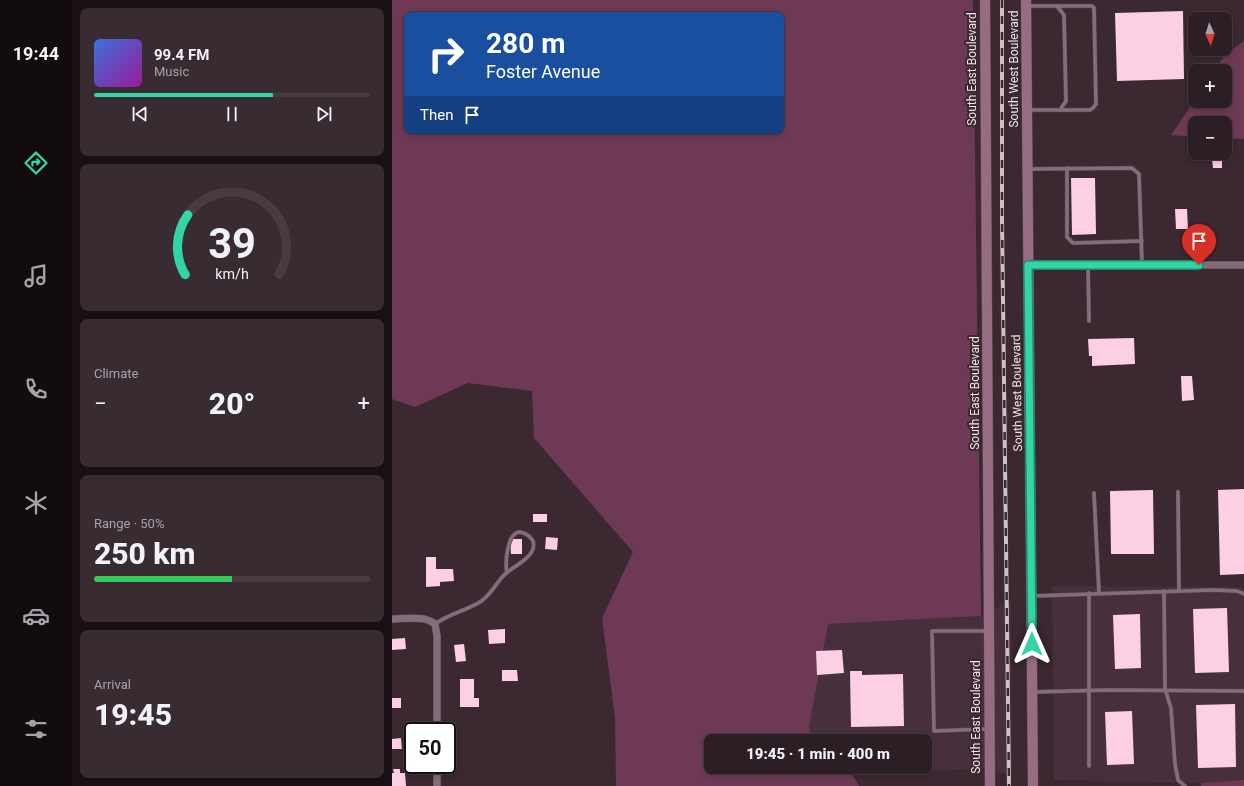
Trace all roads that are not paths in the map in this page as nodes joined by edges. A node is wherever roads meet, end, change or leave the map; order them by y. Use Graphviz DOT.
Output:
graph roads {
  1 [pos="985,0"];
  2 [pos="1026,3"];
  3 [pos="1057,6"];
  4 [pos="1027,110"];
  5 [pos="1060,110"];
  6 [pos="1068,168"];
  7 [pos="1028,169"];
  8 [pos="1142,241"];
  9 [pos="1028,265"];
  10 [pos="1142,265"];
  11 [pos="1244,265"];
  12 [pos="1088,266"];
  13 [pos="1089,321"];
  14 [pos="1178,492"];
  15 [pos="1094,493"];
  16 [pos="507,573"];
  17 [pos="1164,591"];
  18 [pos="1179,591"];
  19 [pos="1099,593"];
  20 [pos="1089,594"];
  21 [pos="1244,594"];
  22 [pos="1031,596"];
  23 [pos="392,619"];
  24 [pos="435,624"];
  25 [pos="989,631"];
  26 [pos="1089,690"];
  27 [pos="1164,690"];
  28 [pos="1244,691"];
  29 [pos="1032,692"];
  30 [pos="437,722"];
  31 [pos="989,729"];
  32 [pos="1089,766"];
  33 [pos="437,774"];
  34 [pos="437,786"];
  35 [pos="990,786"];
  36 [pos="1033,786"];
  37 [pos="1185,786"];
  1 -- 25 [label="main road, South East Boulevard"];
  2 -- 3 [label="lane"];
  2 -- 4 [label="main road, South West Boulevard"];
  3 -- 5 [label="lane"];
  3 -- 5 [label="lane"];
  4 -- 5 [label="lane"];
  4 -- 7 [label="main road, South West Boulevard"];
  6 -- 7 [label="lane"];
  6 -- 8 [label="lane"];
  6 -- 8 [label="lane"];
  7 -- 9 [label="main road, South West Boulevard"];
  8 -- 10 [label="lane"];
  9 -- 12 [label="street"];
  9 -- 22 [label="main road, South West Boulevard"];
  10 -- 11 [label="street"];
  10 -- 12 [label="street"];
  12 -- 13 [label="lane"];
  14 -- 18 [label="lane"];
  15 -- 19 [label="lane"];
  16 -- 16 [label="lane"];
  16 -- 24 [label="lane"];
  17 -- 18 [label="lane"];
  17 -- 19 [label="lane"];
  17 -- 27 [label="lane"];
  18 -- 21 [label="lane"];
  19 -- 20 [label="lane"];
  20 -- 22 [label="lane"];
  20 -- 26 [label="lane"];
  22 -- 29 [label="main road, South West Boulevard"];
  23 -- 24 [label="street"];
  24 -- 30 [label="street"];
  25 -- 31 [label="main road, South East Boulevard"];
  25 -- 31 [label="lane"];
  26 -- 27 [label="lane"];
  26 -- 29 [label="lane"];
  26 -- 32 [label="lane"];
  27 -- 28 [label="lane"];
  27 -- 37 [label="lane"];
  29 -- 36 [label="main road, South West Boulevard"];
  31 -- 35 [label="main road, South East Boulevard"];
  33 -- 34 [label="street"];
}
